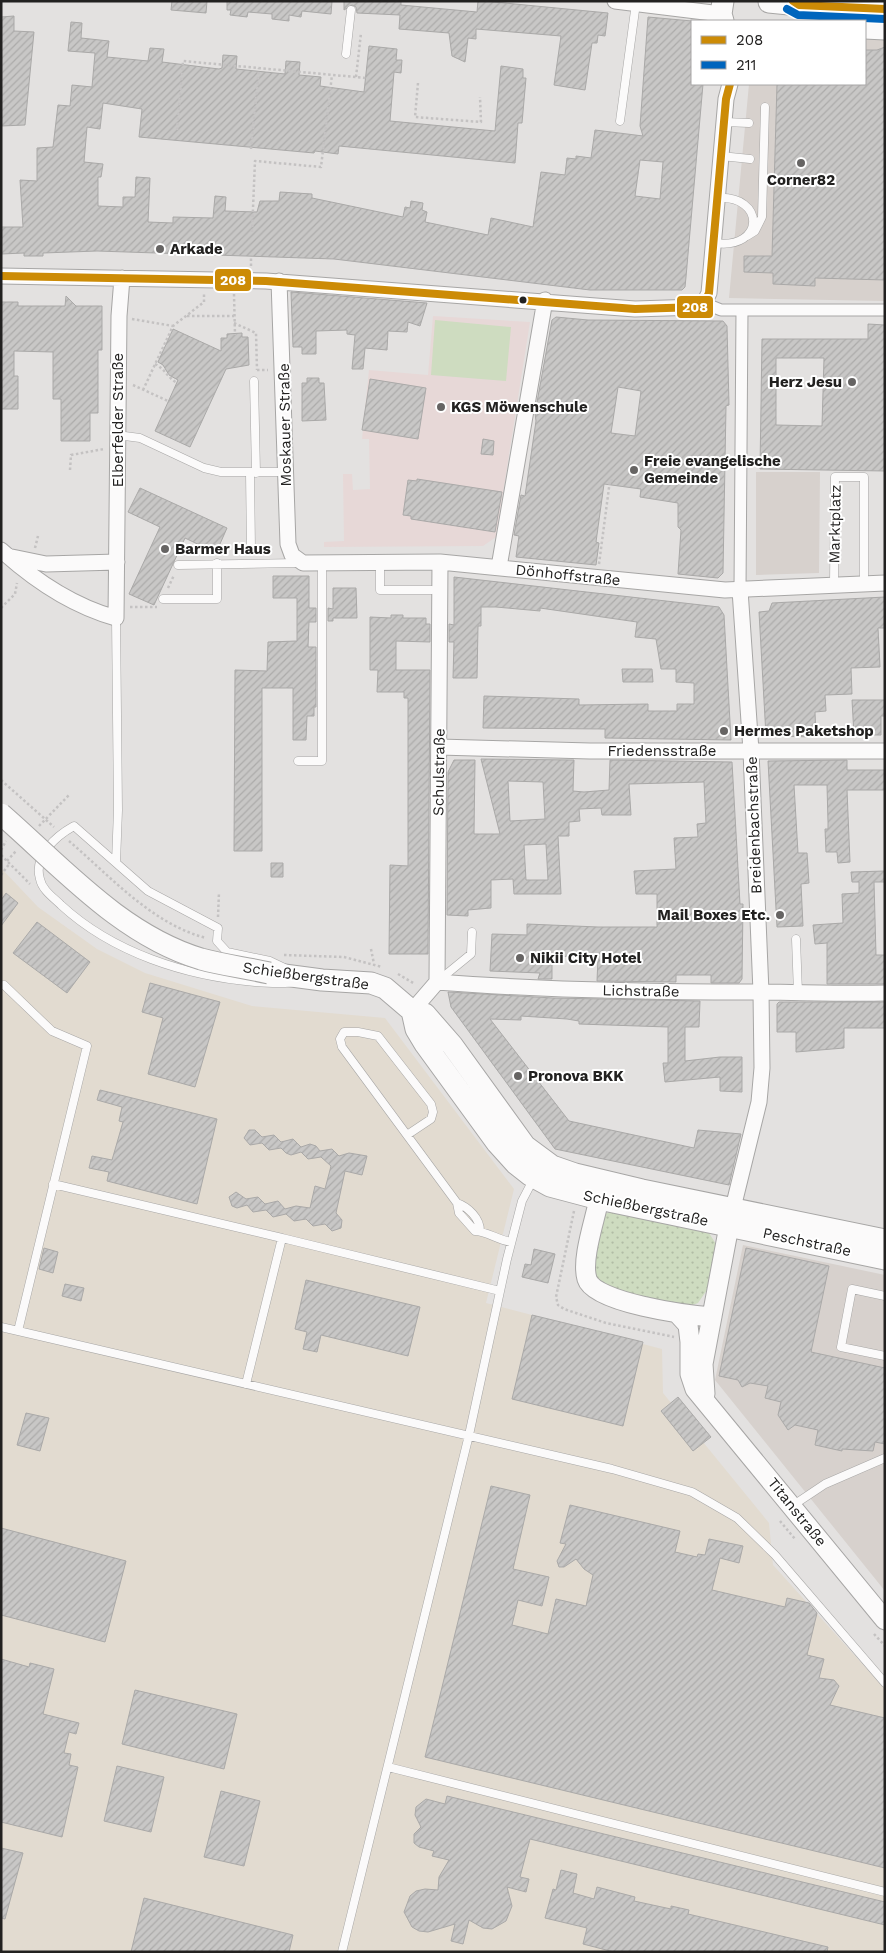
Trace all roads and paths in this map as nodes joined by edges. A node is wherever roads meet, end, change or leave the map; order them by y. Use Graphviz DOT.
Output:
graph roads {
  1 [pos="615,1"];
  2 [pos="619,2"];
  3 [pos="769,2"];
  4 [pos="796,3"];
  5 [pos="636,4"];
  6 [pos="885,8"];
  7 [pos="351,10"];
  8 [pos="722,12"];
  9 [pos="770,20"];
  10 [pos="866,28"];
  11 [pos="885,29"];
  12 [pos="360,38"];
  13 [pos="346,54"];
  14 [pos="259,68"];
  15 [pos="332,75"];
  16 [pos="356,77"];
  17 [pos="366,78"];
  18 [pos="418,83"];
  19 [pos="730,85"];
  20 [pos="480,97"];
  21 [pos="765,108"];
  22 [pos="620,121"];
  23 [pos="724,122"];
  24 [pos="749,123"];
  25 [pos="177,130"];
  26 [pos="251,149"];
  27 [pos="720,156"];
  28 [pos="750,159"];
  29 [pos="717,198"];
  30 [pos="252,232"];
  31 [pos="747,236"];
  32 [pos="715,243"];
  33 [pos="1,276"];
  34 [pos="122,278"];
  35 [pos="204,279"];
  36 [pos="234,280"];
  37 [pos="279,281"];
  38 [pos="545,300"];
  39 [pos="704,302"];
  40 [pos="742,310"];
  41 [pos="885,310"];
  42 [pos="119,316"];
  43 [pos="186,316"];
  44 [pos="234,316"];
  45 [pos="234,323"];
  46 [pos="173,326"];
  47 [pos="235,336"];
  48 [pos="155,364"];
  49 [pos="118,378"];
  50 [pos="254,381"];
  51 [pos="177,382"];
  52 [pos="143,390"];
  53 [pos="168,401"];
  54 [pos="117,441"];
  55 [pos="70,470"];
  56 [pos="286,472"];
  57 [pos="253,473"];
  58 [pos="616,481"];
  59 [pos="251,549"];
  60 [pos="5,553"];
  61 [pos="117,562"];
  62 [pos="380,562"];
  63 [pos="440,562"];
  64 [pos="217,563"];
  65 [pos="303,563"];
  66 [pos="322,563"];
  67 [pos="178,565"];
  68 [pos="499,567"];
  69 [pos="27,572"];
  70 [pos="598,578"];
  71 [pos="885,583"];
  72 [pos="864,584"];
  73 [pos="834,585"];
  74 [pos="432,590"];
  75 [pos="740,590"];
  76 [pos="163,599"];
  77 [pos="1,608"];
  78 [pos="116,618"];
  79 [pos="439,747"];
  80 [pos="751,751"];
  81 [pos="885,751"];
  82 [pos="298,762"];
  83 [pos="69,795"];
  84 [pos="1,814"];
  85 [pos="51,814"];
  86 [pos="116,862"];
  87 [pos="10,863"];
  88 [pos="1,875"];
  89 [pos="219,892"];
  90 [pos="218,928"];
  91 [pos="472,932"];
  92 [pos="796,939"];
  93 [pos="308,979"];
  94 [pos="437,982"];
  95 [pos="3,984"];
  96 [pos="761,992"];
  97 [pos="885,993"];
  98 [pos="798,994"];
  99 [pos="1,996"];
  100 [pos="412,1011"];
  101 [pos="407,1135"];
  102 [pos="540,1170"];
  103 [pos="613,1183"];
  104 [pos="53,1184"];
  105 [pos="599,1199"];
  106 [pos="731,1217"];
  107 [pos="282,1238"];
  108 [pos="885,1240"];
  109 [pos="511,1242"];
  110 [pos="885,1259"];
  111 [pos="500,1291"];
  112 [pos="885,1296"];
  113 [pos="678,1314"];
  114 [pos="712,1317"];
  115 [pos="1,1327"];
  116 [pos="18,1331"];
  117 [pos="885,1356"];
  118 [pos="246,1384"];
  119 [pos="708,1404"];
  120 [pos="469,1435"];
  121 [pos="885,1458"];
  122 [pos="792,1506"];
  123 [pos="885,1620"];
  124 [pos="885,1683"];
  125 [pos="388,1767"];
  126 [pos="885,1892"];
  127 [pos="342,1952"];
  1 -- 2 [label="street"];
  2 -- 5 [label="street"];
  3 -- 4 [label="main road"];
  3 -- 9 [label="main road"];
  4 -- 6 [label="main road"];
  5 -- 8 [label="street"];
  5 -- 22 [label="lane"];
  7 -- 13 [label="lane"];
  10 -- 11 [label="main road"];
  12 -- 16 [label="path"];
  14 -- 15 [label="path"];
  14 -- 25 [label="path"];
  14 -- 26 [label="path"];
  15 -- 16 [label="path"];
  15 -- 30 [label="path"];
  16 -- 17 [label="path"];
  18 -- 20 [label="path"];
  19 -- 23 [label="street"];
  21 -- 31 [label="lane"];
  23 -- 24 [label="lane"];
  23 -- 27 [label="street"];
  27 -- 28 [label="lane"];
  27 -- 29 [label="street"];
  29 -- 31 [label="lane"];
  29 -- 32 [label="street"];
  31 -- 32 [label="lane"];
  32 -- 39 [label="street"];
  33 -- 34 [label="street"];
  34 -- 35 [label="street"];
  34 -- 42 [label="street, Elberfelder Straße"];
  35 -- 36 [label="street"];
  35 -- 43 [label="path"];
  36 -- 37 [label="street"];
  36 -- 44 [label="path"];
  37 -- 38 [label="street"];
  37 -- 56 [label="street, Moskauer Straße"];
  38 -- 39 [label="street"];
  38 -- 68 [label="street"];
  39 -- 40 [label="street"];
  40 -- 41 [label="street"];
  40 -- 75 [label="street, Breidenbachstraße"];
  42 -- 46 [label="path"];
  42 -- 49 [label="street, Elberfelder Straße"];
  43 -- 44 [label="path"];
  43 -- 46 [label="path"];
  44 -- 45 [label="path"];
  45 -- 47 [label="path"];
  45 -- 50 [label="path"];
  46 -- 48 [label="path"];
  48 -- 51 [label="path"];
  48 -- 52 [label="path"];
  49 -- 52 [label="path"];
  49 -- 54 [label="street, Elberfelder Straße"];
  50 -- 57 [label="lane"];
  52 -- 53 [label="path"];
  54 -- 55 [label="path"];
  54 -- 57 [label="lane"];
  54 -- 61 [label="street, Elberfelder Straße"];
  56 -- 57 [label="lane"];
  56 -- 65 [label="street, Moskauer Straße"];
  57 -- 59 [label="lane"];
  58 -- 70 [label="path"];
  60 -- 61 [label="street"];
  60 -- 69 [label="street"];
  61 -- 78 [label="street, Elberfelder Straße"];
  62 -- 63 [label="street, Dönhoffstraße"];
  62 -- 66 [label="street, Dönhoffstraße"];
  62 -- 74 [label="lane"];
  63 -- 68 [label="street, Dönhoffstraße"];
  63 -- 79 [label="street, Schulstraße"];
  64 -- 65 [label="lane, Dönhoffstraße"];
  64 -- 67 [label="lane, Dönhoffstraße"];
  64 -- 76 [label="lane"];
  65 -- 66 [label="street, Dönhoffstraße"];
  66 -- 82 [label="lane"];
  68 -- 70 [label="street, Dönhoffstraße"];
  69 -- 77 [label="path"];
  69 -- 78 [label="street"];
  70 -- 75 [label="street, Dönhoffstraße"];
  71 -- 72 [label="street, Dönhoffstraße"];
  72 -- 73 [label="street, Dönhoffstraße"];
  72 -- 73 [label="lane, Marktplatz"];
  73 -- 75 [label="street, Dönhoffstraße"];
  75 -- 80 [label="street, Breidenbachstraße"];
  78 -- 86 [label="lane"];
  79 -- 80 [label="street, Friedensstraße"];
  79 -- 94 [label="street, Schulstraße"];
  80 -- 81 [label="street, Friedensstraße"];
  80 -- 96 [label="street, Breidenbachstraße"];
  83 -- 85 [label="path"];
  84 -- 93 [label="main road, Schießbergstraße, bridge"];
  86 -- 90 [label="lane"];
  86 -- 93 [label="lane"];
  87 -- 88 [label="path"];
  89 -- 90 [label="path"];
  90 -- 93 [label="lane"];
  91 -- 94 [label="lane"];
  92 -- 98 [label="lane"];
  93 -- 100 [label="main road, Schießbergstraße"];
  94 -- 96 [label="street, Lichstraße"];
  94 -- 100 [label="street"];
  95 -- 99 [label="lane"];
  95 -- 104 [label="lane"];
  96 -- 98 [label="street, Lichstraße"];
  96 -- 106 [label="street, Breidenbachstraße"];
  97 -- 98 [label="street, Lichstraße"];
  100 -- 102 [label="main road, Schießbergstraße"];
  101 -- 101 [label="lane"];
  101 -- 109 [label="lane"];
  102 -- 103 [label="main road, Schießbergstraße"];
  102 -- 105 [label="main road, Schießbergstraße"];
  102 -- 109 [label="lane"];
  103 -- 105 [label="lane"];
  103 -- 106 [label="main road, Schießbergstraße"];
  104 -- 107 [label="lane"];
  104 -- 116 [label="lane"];
  105 -- 106 [label="main road, Schießbergstraße"];
  105 -- 113 [label="street"];
  106 -- 108 [label="main road, Peschstraße"];
  106 -- 110 [label="main road, Peschstraße"];
  106 -- 114 [label="street, Titanstraße"];
  107 -- 111 [label="lane"];
  107 -- 118 [label="lane"];
  109 -- 111 [label="lane"];
  111 -- 120 [label="lane"];
  112 -- 117 [label="lane"];
  113 -- 114 [label="street"];
  113 -- 119 [label="street, Titanstraße"];
  114 -- 119 [label="street, Titanstraße"];
  115 -- 116 [label="lane"];
  116 -- 118 [label="lane"];
  118 -- 120 [label="lane"];
  119 -- 122 [label="street, Titanstraße"];
  120 -- 124 [label="lane"];
  120 -- 125 [label="lane"];
  121 -- 122 [label="lane"];
  122 -- 123 [label="street, Titanstraße"];
  125 -- 126 [label="lane"];
  125 -- 127 [label="lane"];
}
